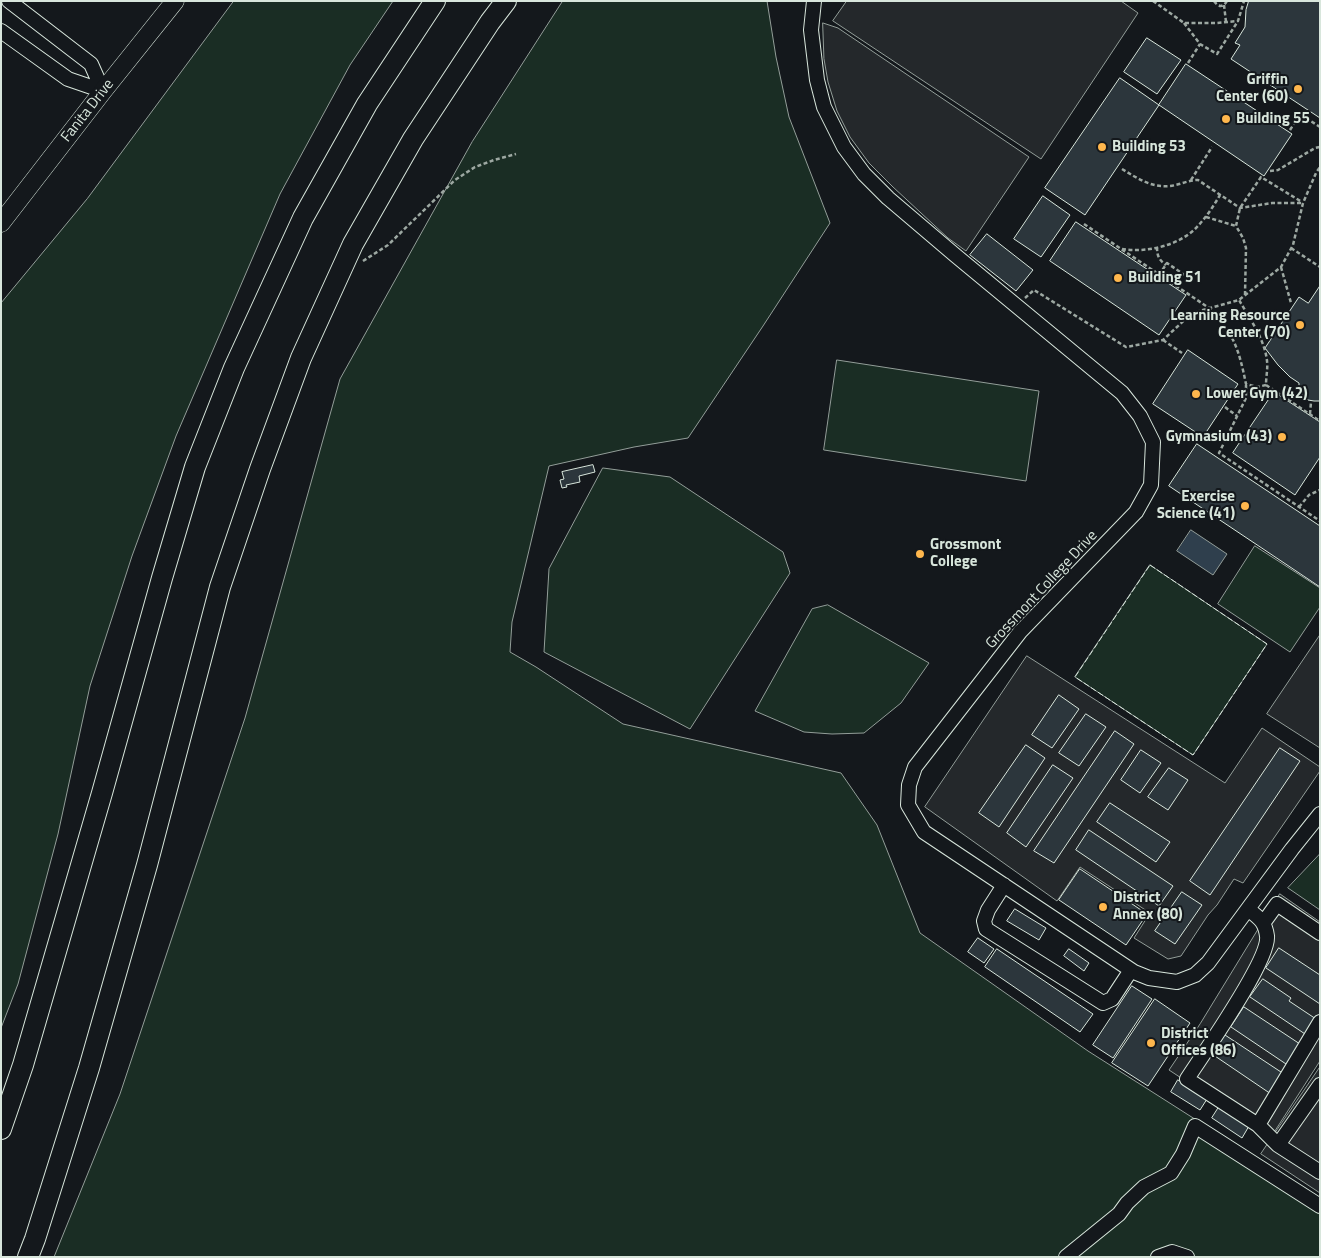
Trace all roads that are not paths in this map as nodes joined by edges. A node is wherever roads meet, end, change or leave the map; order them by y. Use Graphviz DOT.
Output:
graph roads {
  1 [pos="9,1"];
  2 [pos="176,1"];
  3 [pos="435,1"];
  4 [pos="506,1"];
  5 [pos="814,1"];
  6 [pos="1,30"];
  7 [pos="103,91"];
  8 [pos="1,223"];
  9 [pos="1320,814"];
  10 [pos="1004,885"];
  11 [pos="1248,909"];
  12 [pos="1264,922"];
  13 [pos="1320,933"];
  14 [pos="1131,970"];
  15 [pos="1320,1022"];
  16 [pos="1320,1085"];
  17 [pos="1258,1124"];
  18 [pos="1,1129"];
  19 [pos="1278,1145"];
  20 [pos="1320,1172"];
  21 [pos="1320,1206"];
  22 [pos="28,1257"];
  23 [pos="1066,1257"];
  24 [pos="1158,1257"];
  25 [pos="1187,1257"];
  1 -- 7 [label="street"];
  2 -- 7 [label="main road, Fanita Drive"];
  3 -- 18 [label="highway"];
  4 -- 22 [label="highway"];
  5 -- 10 [label="street, Grossmont College Drive"];
  6 -- 7 [label="street"];
  7 -- 8 [label="main road, Fanita Drive"];
  9 -- 11 [label="street, Grossmont College Drive"];
  10 -- 14 [label="street, Grossmont College Drive"];
  10 -- 14 [label="street"];
  11 -- 12 [label="street"];
  11 -- 14 [label="street, Grossmont College Drive"];
  12 -- 13 [label="street"];
  12 -- 17 [label="street"];
  15 -- 17 [label="street"];
  16 -- 19 [label="street"];
  17 -- 19 [label="street"];
  19 -- 20 [label="street"];
  21 -- 23 [label="street"];
  24 -- 25 [label="street"];
}
